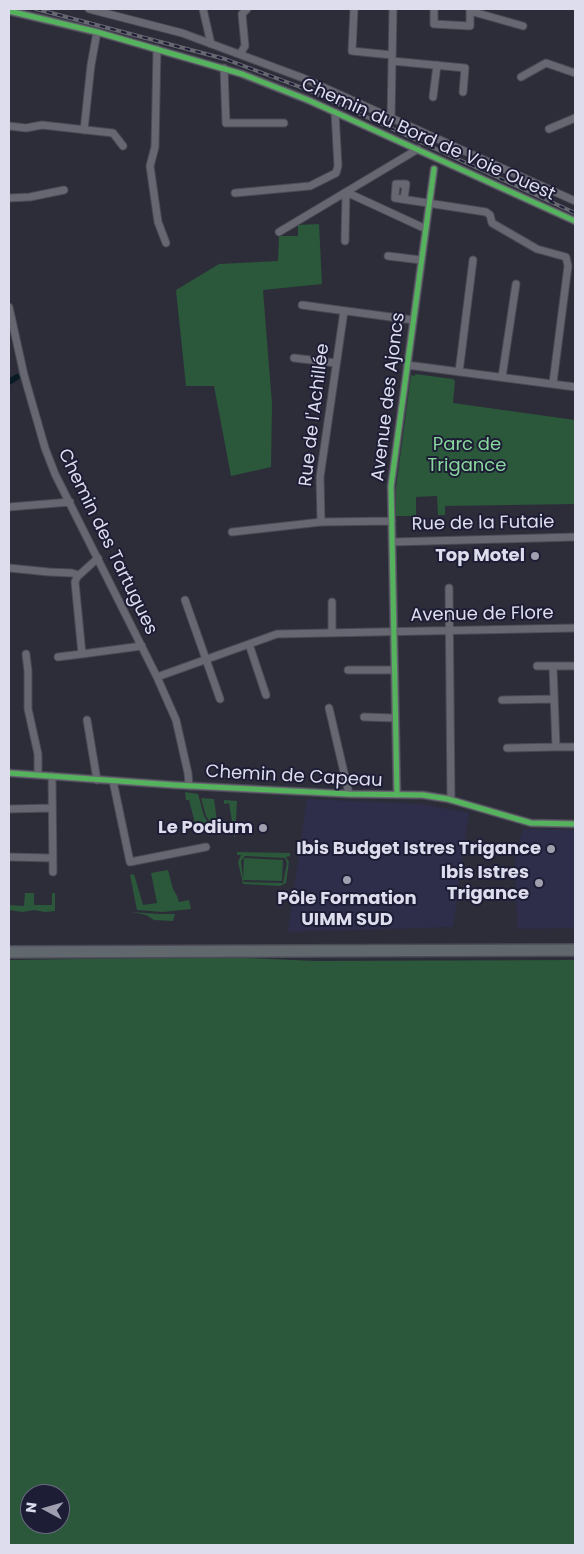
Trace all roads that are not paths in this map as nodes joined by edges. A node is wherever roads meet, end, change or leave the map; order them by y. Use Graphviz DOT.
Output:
graph roads {
  1 [pos="89,9"];
  2 [pos="204,9"];
  3 [pos="248,9"];
  4 [pos="354,9"];
  5 [pos="393,9"];
  6 [pos="434,9"];
  7 [pos="470,10"];
  8 [pos="9,12"];
  9 [pos="522,26"];
  10 [pos="97,32"];
  11 [pos="211,44"];
  12 [pos="157,48"];
  13 [pos="240,54"];
  14 [pos="392,58"];
  15 [pos="437,65"];
  16 [pos="224,68"];
  17 [pos="575,73"];
  18 [pos="521,76"];
  19 [pos="463,92"];
  20 [pos="433,97"];
  21 [pos="335,112"];
  22 [pos="391,118"];
  23 [pos="575,118"];
  24 [pos="284,123"];
  25 [pos="9,126"];
  26 [pos="550,129"];
  27 [pos="84,130"];
  28 [pos="122,146"];
  29 [pos="418,149"];
  30 [pos="434,168"];
  31 [pos="64,190"];
  32 [pos="346,192"];
  33 [pos="235,193"];
  34 [pos="9,198"];
  35 [pos="404,199"];
  36 [pos="575,201"];
  37 [pos="430,202"];
  38 [pos="575,221"];
  39 [pos="426,229"];
  40 [pos="279,232"];
  41 [pos="345,241"];
  42 [pos="166,243"];
  43 [pos="388,256"];
  44 [pos="421,260"];
  45 [pos="473,260"];
  46 [pos="516,284"];
  47 [pos="302,305"];
  48 [pos="9,307"];
  49 [pos="344,311"];
  50 [pos="413,320"];
  51 [pos="294,358"];
  52 [pos="336,363"];
  53 [pos="407,365"];
  54 [pos="459,372"];
  55 [pos="502,377"];
  56 [pos="553,383"];
  57 [pos="575,387"];
  58 [pos="70,502"];
  59 [pos="9,507"];
  60 [pos="392,521"];
  61 [pos="321,522"];
  62 [pos="232,532"];
  63 [pos="575,537"];
  64 [pos="392,542"];
  65 [pos="98,558"];
  66 [pos="9,568"];
  67 [pos="79,575"];
  68 [pos="449,588"];
  69 [pos="185,600"];
  70 [pos="332,602"];
  71 [pos="575,628"];
  72 [pos="394,631"];
  73 [pos="450,631"];
  74 [pos="332,632"];
  75 [pos="249,644"];
  76 [pos="142,646"];
  77 [pos="26,654"];
  78 [pos="82,654"];
  79 [pos="58,656"];
  80 [pos="206,659"];
  81 [pos="537,666"];
  82 [pos="575,666"];
  83 [pos="553,667"];
  84 [pos="348,670"];
  85 [pos="394,670"];
  86 [pos="157,677"];
  87 [pos="266,695"];
  88 [pos="220,699"];
  89 [pos="554,699"];
  90 [pos="502,700"];
  91 [pos="329,708"];
  92 [pos="364,717"];
  93 [pos="395,718"];
  94 [pos="87,720"];
  95 [pos="556,747"];
  96 [pos="575,747"];
  97 [pos="507,748"];
  98 [pos="9,773"];
  99 [pos="38,775"];
  100 [pos="52,776"];
  101 [pos="97,780"];
  102 [pos="113,781"];
  103 [pos="190,786"];
  104 [pos="349,794"];
  105 [pos="397,794"];
  106 [pos="451,800"];
  107 [pos="9,808"];
  108 [pos="52,808"];
  109 [pos="575,824"];
  110 [pos="206,847"];
  111 [pos="9,857"];
  112 [pos="52,858"];
  113 [pos="53,872"];
  114 [pos="575,950"];
  115 [pos="9,952"];
  1 -- 11 [label="street"];
  2 -- 11 [label="street"];
  3 -- 13 [label="street"];
  4 -- 14 [label="street"];
  5 -- 14 [label="street"];
  6 -- 7 [label="street"];
  7 -- 9 [label="street"];
  8 -- 10 [label="street, Chemin du Bord de Voie Ouest"];
  10 -- 12 [label="street, Chemin du Bord de Voie Ouest"];
  10 -- 27 [label="street"];
  11 -- 13 [label="street"];
  12 -- 16 [label="street, Chemin du Bord de Voie Ouest"];
  12 -- 42 [label="street"];
  13 -- 22 [label="street"];
  14 -- 15 [label="street"];
  14 -- 22 [label="street"];
  15 -- 19 [label="street"];
  15 -- 20 [label="street"];
  16 -- 21 [label="street, Chemin du Bord de Voie Ouest"];
  16 -- 24 [label="street"];
  17 -- 18 [label="street"];
  21 -- 29 [label="street, Chemin du Bord de Voie Ouest"];
  21 -- 33 [label="street"];
  22 -- 36 [label="street"];
  23 -- 26 [label="street"];
  25 -- 27 [label="street"];
  27 -- 28 [label="street"];
  29 -- 32 [label="street"];
  29 -- 38 [label="street, Chemin du Bord de Voie Ouest"];
  30 -- 37 [label="street, Avenue des Ajoncs"];
  31 -- 34 [label="street"];
  32 -- 39 [label="street"];
  32 -- 40 [label="street"];
  32 -- 41 [label="street"];
  35 -- 37 [label="street"];
  37 -- 39 [label="street, Avenue des Ajoncs"];
  37 -- 56 [label="street"];
  39 -- 44 [label="street, Avenue des Ajoncs"];
  43 -- 44 [label="street"];
  44 -- 50 [label="street, Avenue des Ajoncs"];
  45 -- 54 [label="street"];
  46 -- 55 [label="street"];
  47 -- 49 [label="street"];
  48 -- 58 [label="street, Chemin des Tartugues"];
  49 -- 50 [label="street"];
  49 -- 52 [label="street, Rue de l'Achillée"];
  50 -- 53 [label="street, Avenue des Ajoncs"];
  51 -- 52 [label="street"];
  52 -- 61 [label="street, Rue de l'Achillée"];
  53 -- 54 [label="street"];
  53 -- 60 [label="street, Avenue des Ajoncs"];
  54 -- 55 [label="street"];
  55 -- 56 [label="street"];
  56 -- 57 [label="street"];
  58 -- 59 [label="street"];
  58 -- 65 [label="street, Chemin des Tartugues"];
  60 -- 61 [label="street"];
  60 -- 64 [label="street, Avenue des Ajoncs"];
  61 -- 62 [label="street"];
  63 -- 64 [label="street, Rue de la Futaie"];
  64 -- 72 [label="street, Avenue des Ajoncs"];
  65 -- 67 [label="street"];
  65 -- 76 [label="street, Chemin des Tartugues"];
  66 -- 67 [label="street"];
  67 -- 78 [label="street"];
  68 -- 73 [label="street"];
  69 -- 80 [label="street"];
  70 -- 74 [label="street"];
  71 -- 73 [label="street, Avenue de Flore"];
  72 -- 73 [label="street, Avenue de Flore"];
  72 -- 74 [label="street, Avenue de Flore"];
  72 -- 85 [label="street, Avenue des Ajoncs"];
  73 -- 106 [label="street"];
  74 -- 75 [label="street, Avenue de Flore"];
  75 -- 80 [label="street, Avenue de Flore"];
  75 -- 87 [label="street"];
  76 -- 78 [label="street"];
  76 -- 86 [label="street, Chemin des Tartugues"];
  77 -- 99 [label="street"];
  78 -- 79 [label="street"];
  80 -- 86 [label="street, Avenue de Flore"];
  80 -- 88 [label="street"];
  81 -- 83 [label="street"];
  82 -- 83 [label="street"];
  83 -- 89 [label="street"];
  84 -- 85 [label="street"];
  85 -- 93 [label="street, Avenue des Ajoncs"];
  86 -- 103 [label="street, Chemin des Tartugues"];
  89 -- 90 [label="street"];
  89 -- 95 [label="street"];
  91 -- 104 [label="street"];
  92 -- 93 [label="street"];
  93 -- 105 [label="street, Avenue des Ajoncs"];
  94 -- 101 [label="street"];
  95 -- 96 [label="street"];
  95 -- 97 [label="street"];
  98 -- 99 [label="street, Chemin de Capeau"];
  99 -- 100 [label="street, Chemin de Capeau"];
  100 -- 101 [label="street, Chemin de Capeau"];
  100 -- 108 [label="street"];
  101 -- 102 [label="street, Chemin de Capeau"];
  102 -- 103 [label="street, Chemin de Capeau"];
  102 -- 110 [label="street"];
  103 -- 104 [label="street, Chemin de Capeau"];
  104 -- 105 [label="street, Chemin de Capeau"];
  105 -- 106 [label="street, Chemin de Capeau"];
  106 -- 109 [label="street, Chemin de Capeau"];
  107 -- 108 [label="street"];
  108 -- 112 [label="street"];
  111 -- 112 [label="street"];
  112 -- 113 [label="street"];
  114 -- 115 [label="main road"];
}
